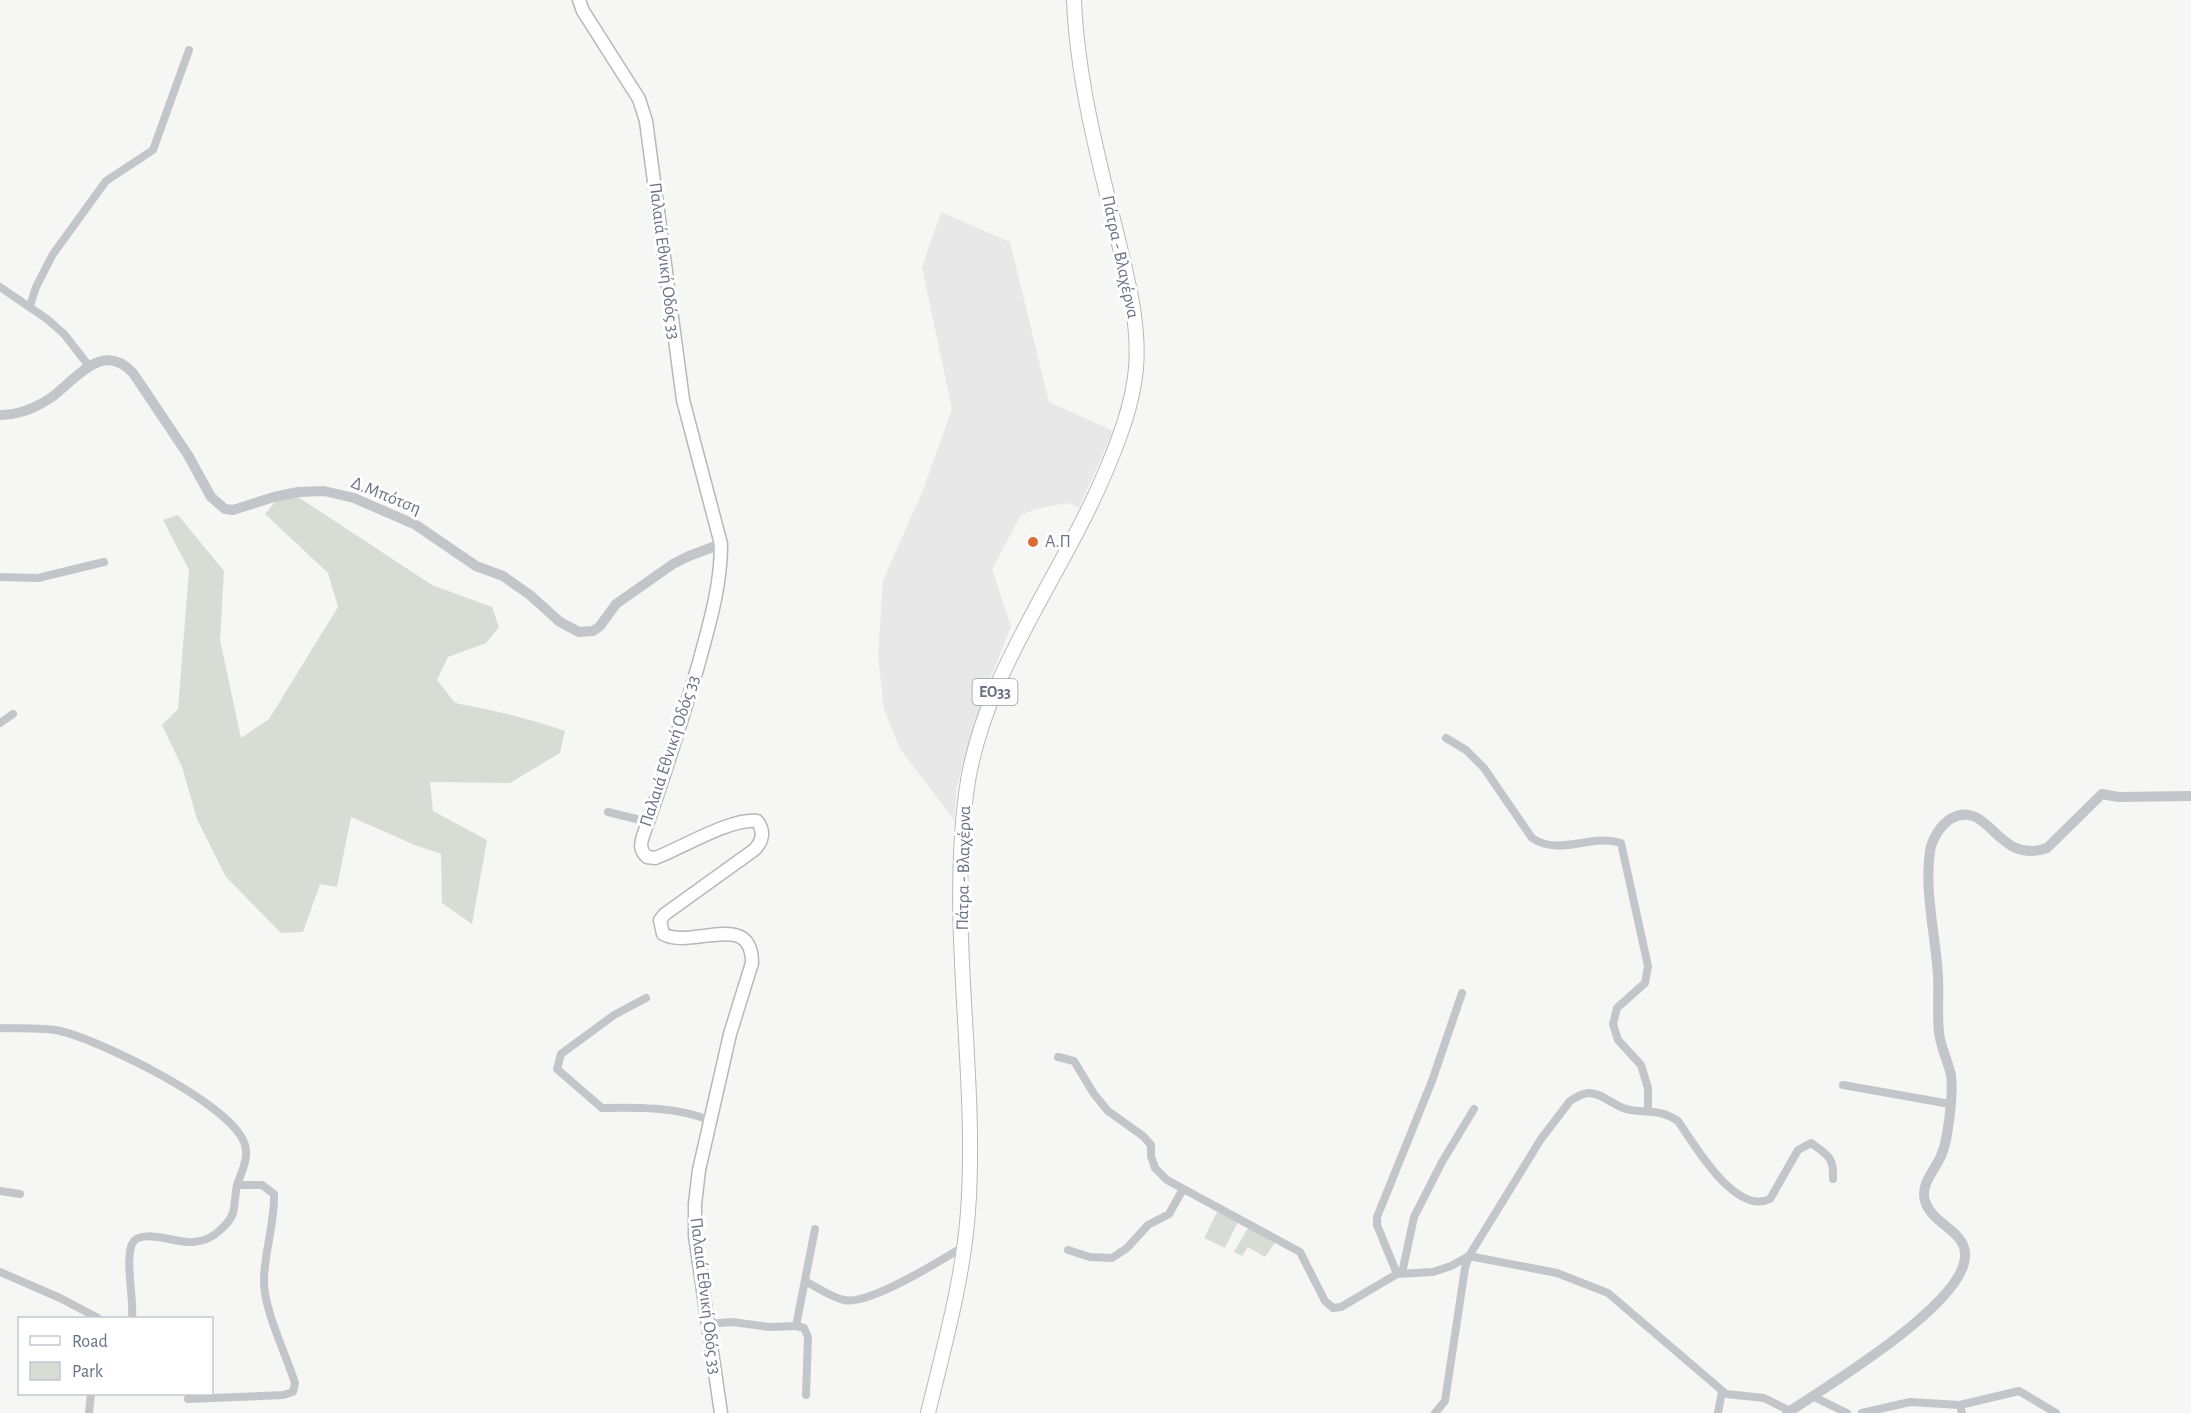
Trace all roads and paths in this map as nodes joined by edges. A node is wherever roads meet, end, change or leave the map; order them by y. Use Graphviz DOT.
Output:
graph roads {
  1 [pos="579,0"];
  2 [pos="1074,0"];
  3 [pos="189,50"];
  4 [pos="0,287"];
  5 [pos="30,306"];
  6 [pos="89,366"];
  7 [pos="0,415"];
  8 [pos="721,544"];
  9 [pos="104,562"];
  10 [pos="0,577"];
  11 [pos="13,714"];
  12 [pos="0,723"];
  13 [pos="1446,738"];
  14 [pos="2191,796"];
  15 [pos="608,812"];
  16 [pos="648,822"];
  17 [pos="1462,993"];
  18 [pos="646,998"];
  19 [pos="0,1028"];
  20 [pos="1058,1058"];
  21 [pos="1844,1085"];
  22 [pos="1950,1104"];
  23 [pos="1474,1109"];
  24 [pos="1648,1110"];
  25 [pos="709,1120"];
  26 [pos="1833,1179"];
  27 [pos="237,1185"];
  28 [pos="1184,1189"];
  29 [pos="0,1191"];
  30 [pos="20,1194"];
  31 [pos="816,1229"];
  32 [pos="963,1247"];
  33 [pos="1068,1250"];
  34 [pos="1469,1256"];
  35 [pos="0,1272"];
  36 [pos="1399,1273"];
  37 [pos="806,1281"];
  38 [pos="96,1317"];
  39 [pos="132,1317"];
  40 [pos="707,1324"];
  41 [pos="796,1326"];
  42 [pos="1722,1391"];
  43 [pos="91,1395"];
  44 [pos="806,1395"];
  45 [pos="1812,1396"];
  46 [pos="188,1399"];
  47 [pos="1961,1409"];
  48 [pos="1789,1412"];
  49 [pos="89,1413"];
  50 [pos="721,1413"];
  51 [pos="928,1413"];
  52 [pos="1435,1413"];
  53 [pos="1718,1413"];
  54 [pos="1847,1413"];
  55 [pos="1862,1413"];
  56 [pos="2056,1413"];
  1 -- 8 [label="main road, Παλαιά Εθνική Οδός 33"];
  2 -- 32 [label="main road, Πάτρα - Βλαχέρνα / ΕΟ33"];
  3 -- 5 [label="street"];
  4 -- 5 [label="street"];
  5 -- 6 [label="street"];
  6 -- 7 [label="street"];
  6 -- 8 [label="street, Δ.Μπότση"];
  8 -- 16 [label="main road, Παλαιά Εθνική Οδός 33"];
  9 -- 10 [label="street"];
  11 -- 12 [label="street"];
  13 -- 24 [label="street"];
  14 -- 22 [label="street"];
  15 -- 16 [label="street"];
  16 -- 25 [label="main road, Παλαιά Εθνική Οδός 33"];
  17 -- 36 [label="street"];
  18 -- 25 [label="street"];
  19 -- 27 [label="street"];
  20 -- 28 [label="street"];
  21 -- 22 [label="street"];
  22 -- 45 [label="street"];
  23 -- 36 [label="street"];
  24 -- 26 [label="street"];
  24 -- 34 [label="street"];
  25 -- 40 [label="main road, Παλαιά Εθνική Οδός 33"];
  27 -- 39 [label="street"];
  27 -- 46 [label="street"];
  28 -- 33 [label="street"];
  28 -- 36 [label="street"];
  29 -- 30 [label="street"];
  31 -- 37 [label="street"];
  32 -- 37 [label="street"];
  32 -- 51 [label="main road, Πάτρα - Βλαχέρνα / ΕΟ33"];
  34 -- 36 [label="street"];
  34 -- 42 [label="street"];
  34 -- 52 [label="street"];
  35 -- 38 [label="street"];
  37 -- 41 [label="street"];
  40 -- 41 [label="street"];
  40 -- 50 [label="main road, Παλαιά Εθνική Οδός 33"];
  41 -- 44 [label="street"];
  42 -- 48 [label="street"];
  42 -- 53 [label="street"];
  43 -- 49 [label="street"];
  45 -- 48 [label="street"];
  45 -- 54 [label="street"];
  47 -- 55 [label="street"];
  47 -- 56 [label="street"];
}
